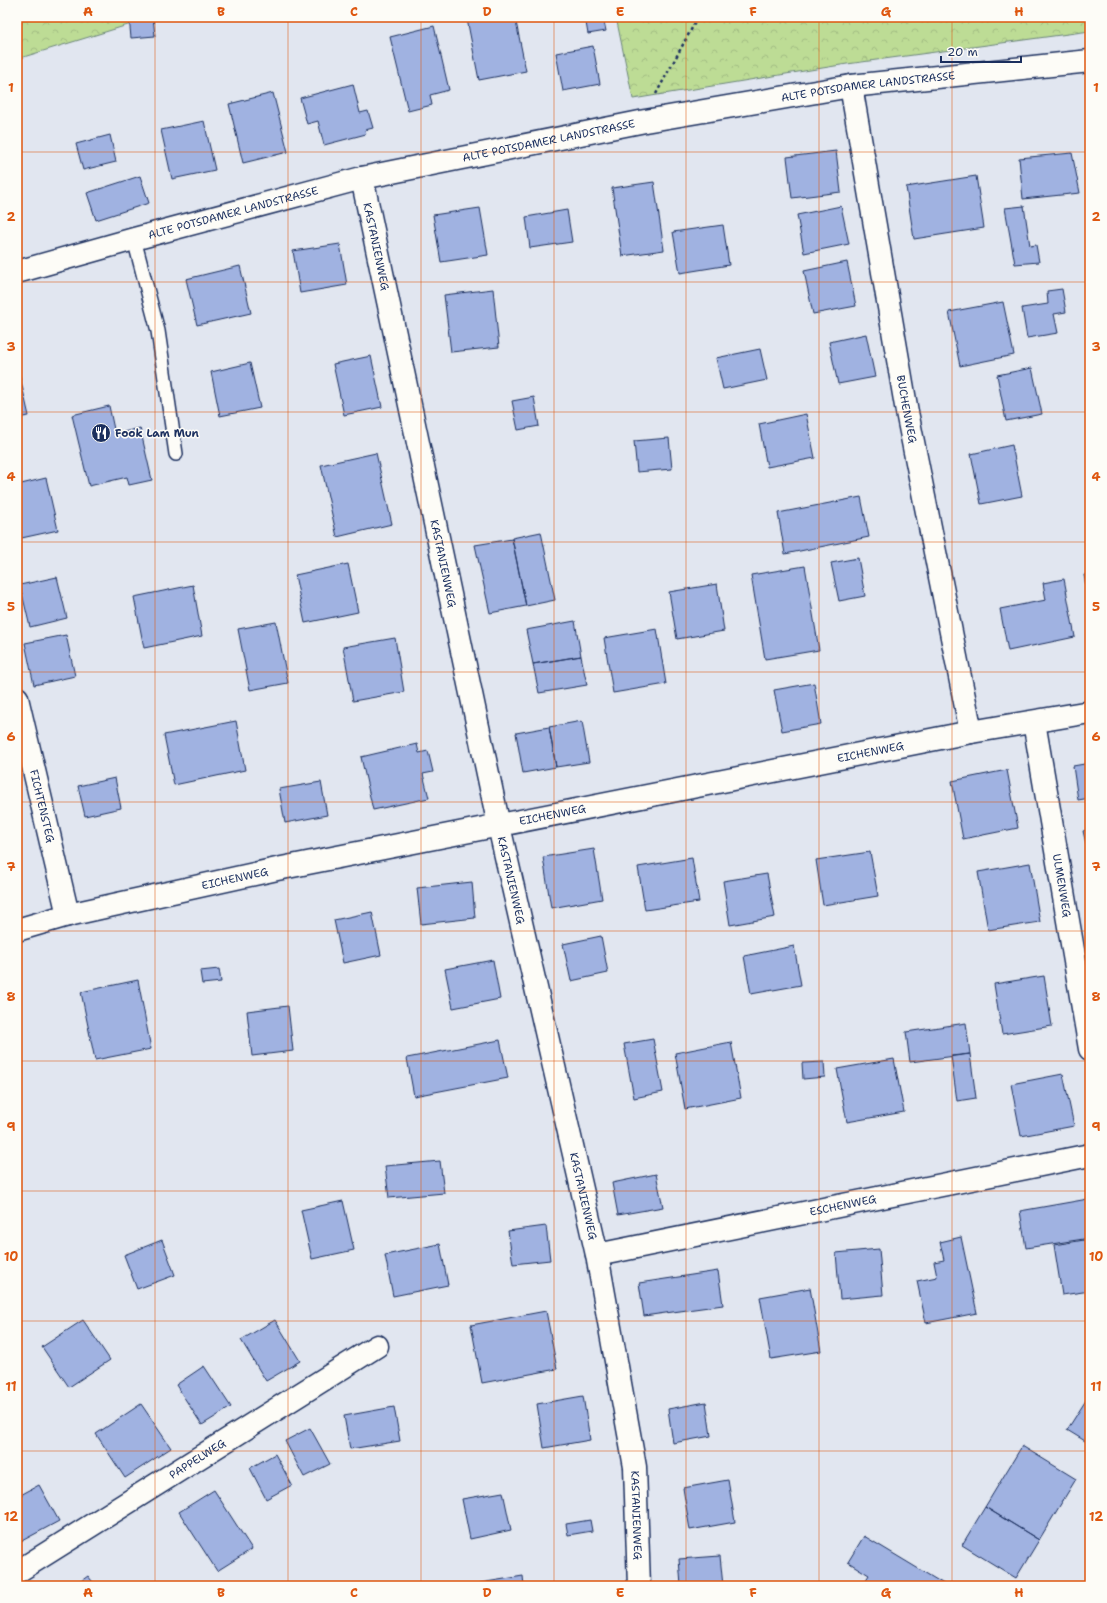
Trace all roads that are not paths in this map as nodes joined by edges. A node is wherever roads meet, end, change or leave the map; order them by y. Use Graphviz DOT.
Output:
graph roads {
  1 [pos="1090,61"];
  2 [pos="851,86"];
  3 [pos="362,178"];
  4 [pos="134,239"];
  5 [pos="17,272"];
  6 [pos="176,454"];
  7 [pos="17,698"];
  8 [pos="1090,712"];
  9 [pos="1034,722"];
  10 [pos="971,732"];
  11 [pos="499,826"];
  12 [pos="68,914"];
  13 [pos="17,930"];
  14 [pos="1090,1049"];
  15 [pos="1090,1155"];
  16 [pos="597,1255"];
  17 [pos="377,1346"];
  18 [pos="17,1572"];
  19 [pos="639,1586"];
  1 -- 2 [label="street, ALTE POTSDAMER LANDSTRASSE"];
  2 -- 3 [label="street, ALTE POTSDAMER LANDSTRASSE"];
  2 -- 10 [label="street, BUCHENWEG"];
  3 -- 4 [label="street, ALTE POTSDAMER LANDSTRASSE"];
  3 -- 11 [label="street, KASTANIENWEG"];
  4 -- 5 [label="street, ALTE POTSDAMER LANDSTRASSE"];
  4 -- 6 [label="lane"];
  7 -- 12 [label="street, FICHTENSTEG"];
  8 -- 9 [label="street, EICHENWEG"];
  9 -- 10 [label="street, EICHENWEG"];
  9 -- 14 [label="street, ULMENWEG"];
  10 -- 11 [label="street, EICHENWEG"];
  11 -- 12 [label="street, EICHENWEG"];
  11 -- 16 [label="street, KASTANIENWEG"];
  12 -- 13 [label="street, EICHENWEG"];
  15 -- 16 [label="street, ESCHENWEG"];
  16 -- 19 [label="street, KASTANIENWEG"];
  17 -- 18 [label="street, PAPPELWEG"];
}
